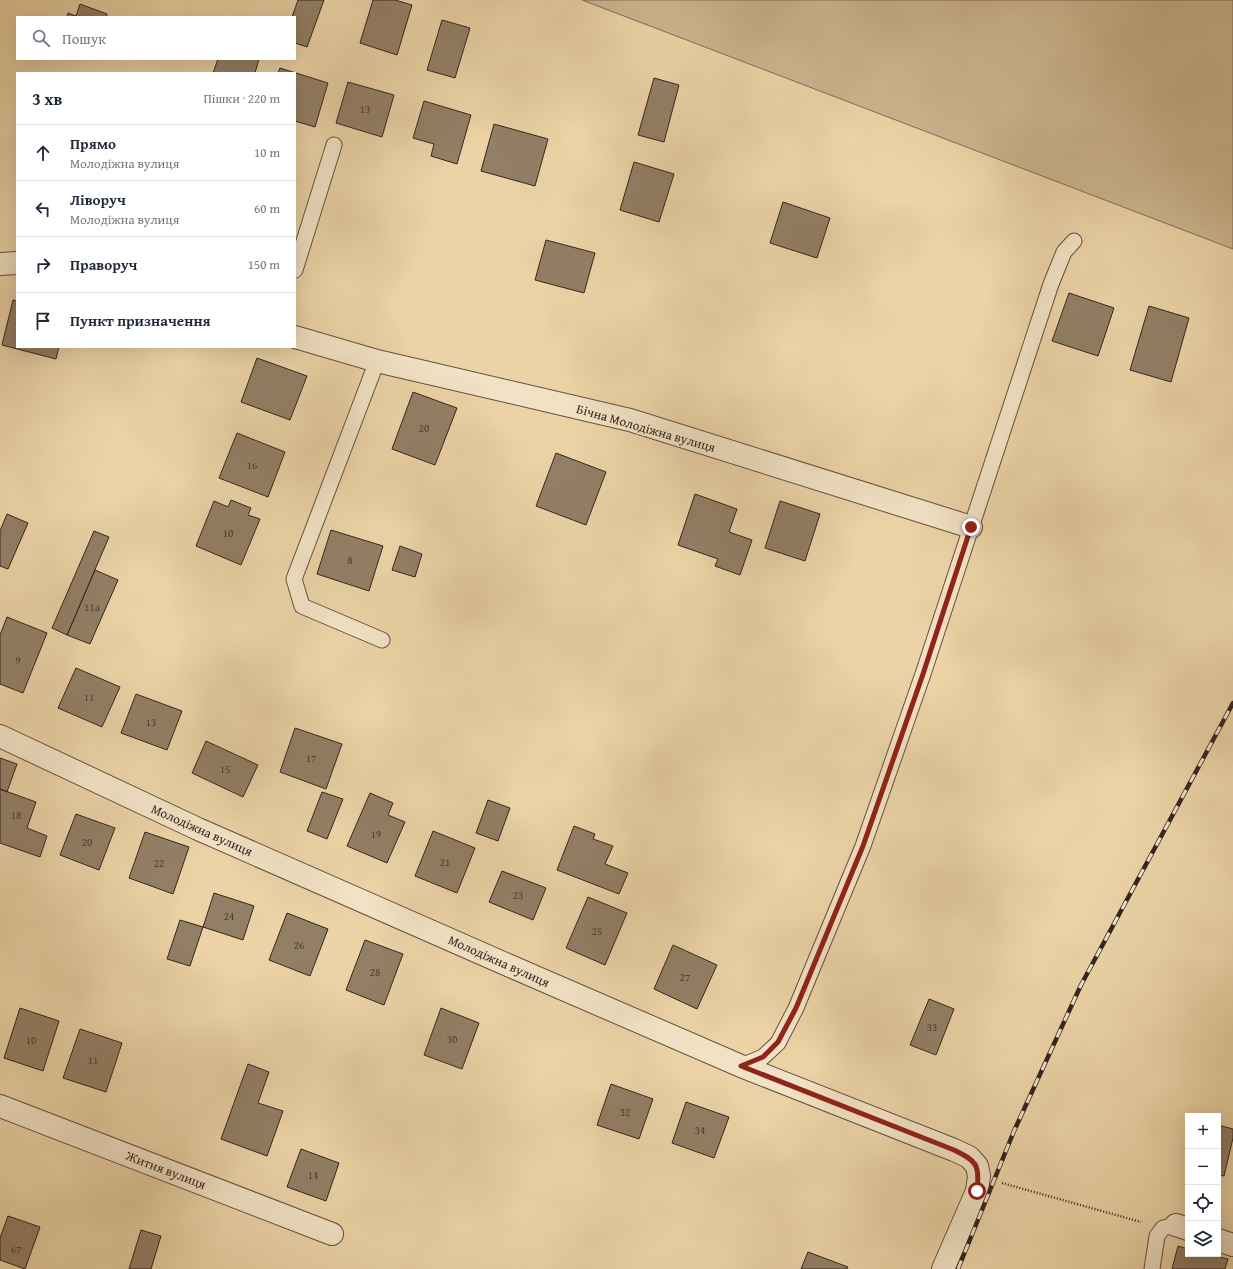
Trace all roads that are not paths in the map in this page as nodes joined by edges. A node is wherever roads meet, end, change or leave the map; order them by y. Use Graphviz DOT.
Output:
graph roads {
  1 [pos="334,145"];
  2 [pos="1074,241"];
  3 [pos="16,263"];
  4 [pos="0,264"];
  5 [pos="296,267"];
  6 [pos="296,337"];
  7 [pos="377,361"];
  8 [pos="971,527"];
  9 [pos="382,640"];
  10 [pos="0,736"];
  11 [pos="741,1066"];
  12 [pos="0,1106"];
  13 [pos="1176,1228"];
  14 [pos="332,1234"];
  15 [pos="1221,1241"];
  16 [pos="1233,1245"];
  17 [pos="943,1269"];
  18 [pos="1152,1269"];
  1 -- 5 [label="lane"];
  2 -- 8 [label="lane"];
  3 -- 4 [label="street"];
  6 -- 7 [label="street, Бічна Молодіжна вулиця"];
  7 -- 8 [label="street, Бічна Молодіжна вулиця"];
  7 -- 9 [label="lane"];
  8 -- 11 [label="lane"];
  10 -- 11 [label="street, Молодіжна вулиця"];
  11 -- 17 [label="street, Молодіжна вулиця"];
  12 -- 14 [label="street, Житня вулиця"];
  13 -- 18 [label="lane"];
  15 -- 16 [label="street"];
}
